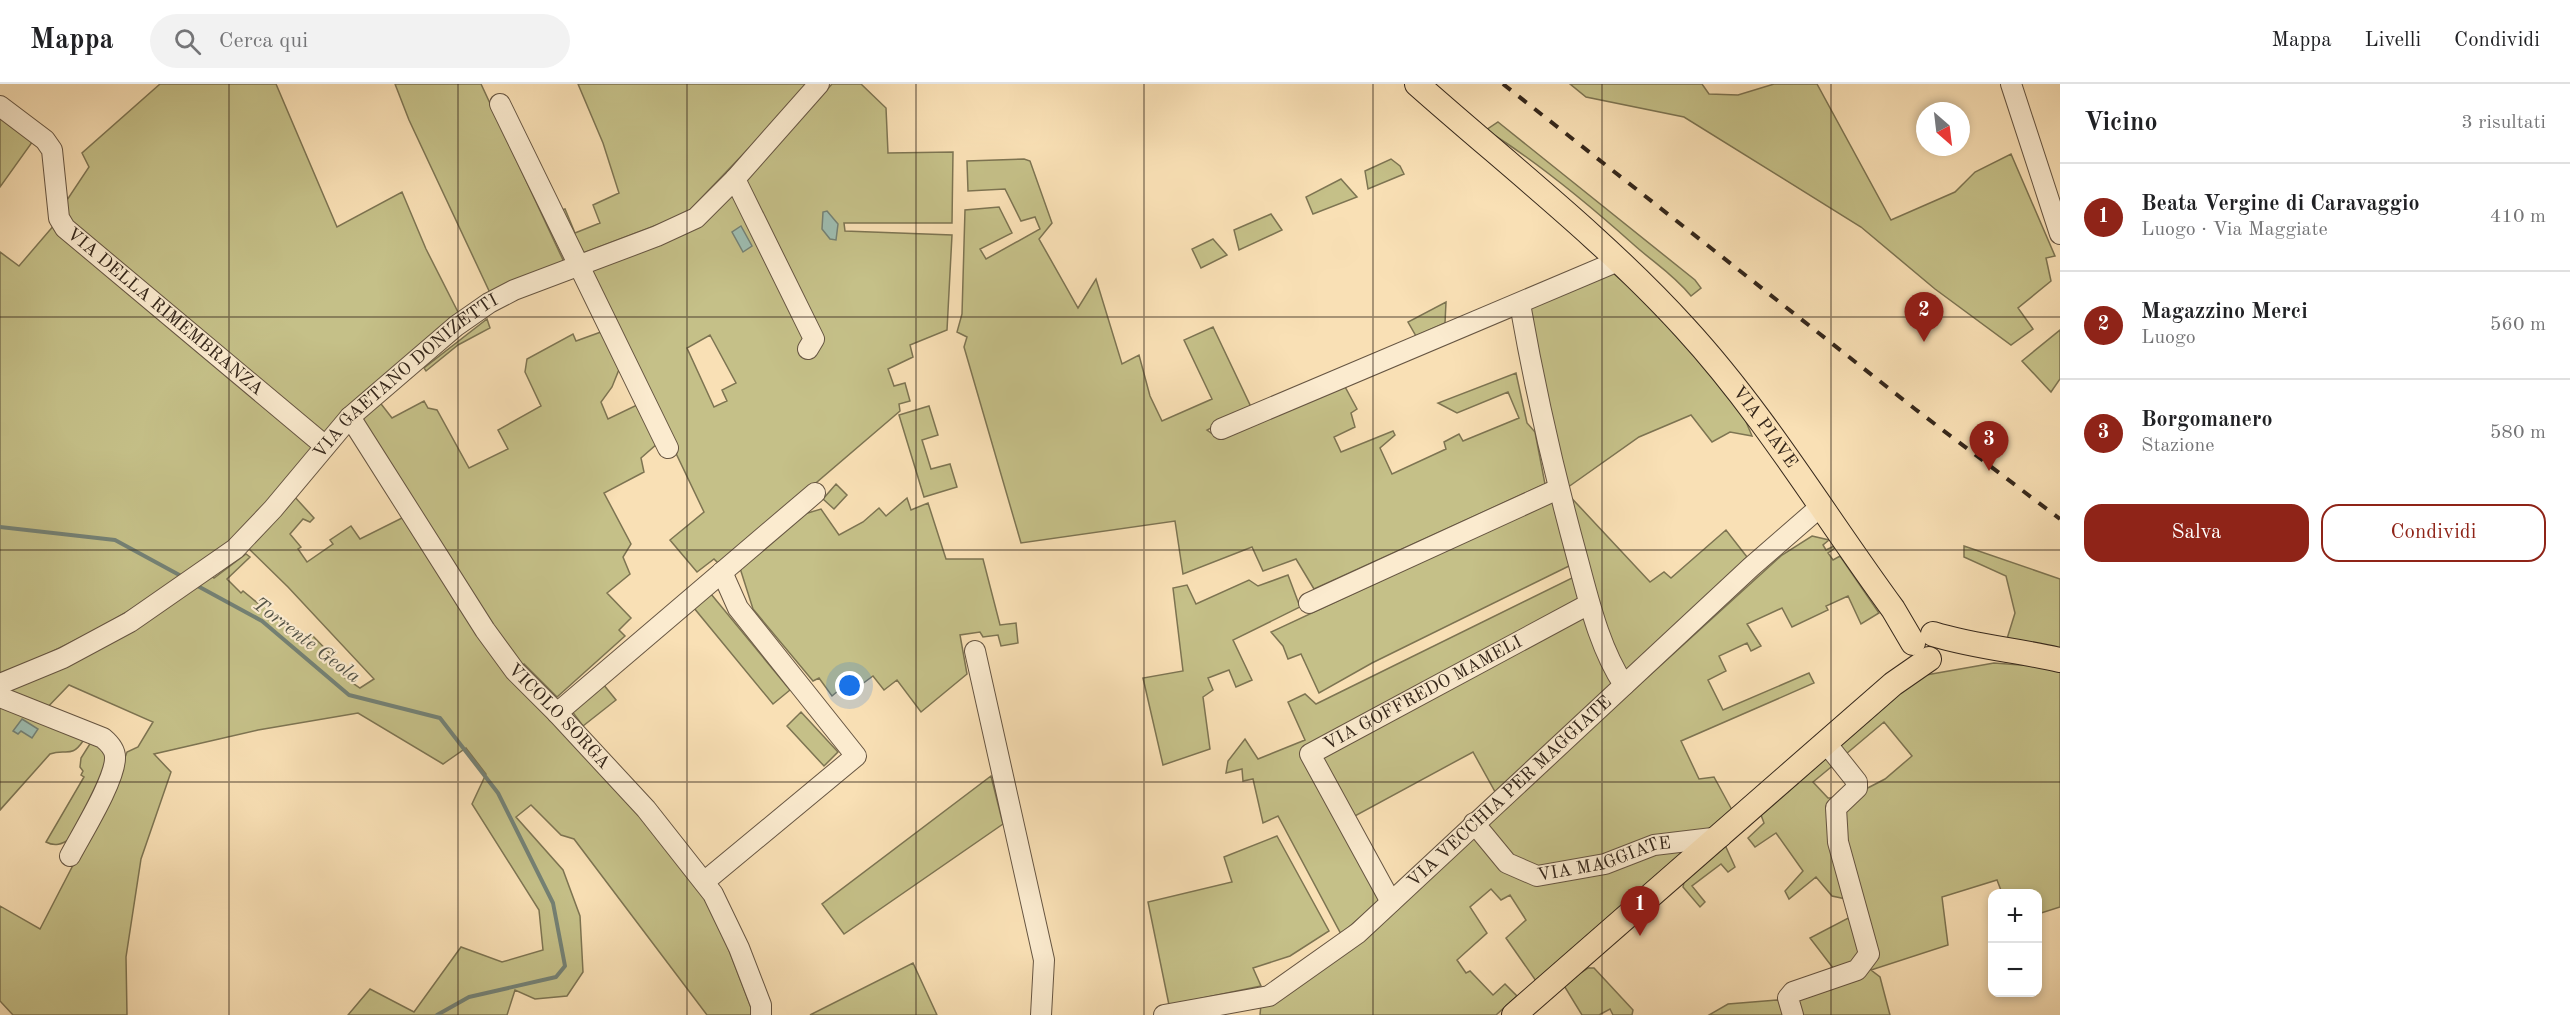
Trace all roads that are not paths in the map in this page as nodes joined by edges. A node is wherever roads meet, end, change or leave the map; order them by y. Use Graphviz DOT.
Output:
graph roads {
  1 [pos="819,84"];
  2 [pos="1417,84"];
  3 [pos="2011,84"];
  4 [pos="500,104"];
  5 [pos="0,106"];
  6 [pos="735,179"];
  7 [pos="2060,234"];
  8 [pos="1618,261"];
  9 [pos="577,264"];
  10 [pos="1520,304"];
  11 [pos="808,349"];
  12 [pos="350,417"];
  13 [pos="1221,429"];
  14 [pos="324,445"];
  15 [pos="668,448"];
  16 [pos="1558,489"];
  17 [pos="815,493"];
  18 [pos="1820,507"];
  19 [pos="722,572"];
  20 [pos="1309,603"];
  21 [pos="1589,604"];
  22 [pos="1925,645"];
  23 [pos="975,651"];
  24 [pos="2060,660"];
  25 [pos="0,684"];
  26 [pos="1624,685"];
  27 [pos="0,697"];
  28 [pos="557,712"];
  29 [pos="1826,743"];
  30 [pos="1474,823"];
  31 [pos="1721,837"];
  32 [pos="70,856"];
  33 [pos="704,882"];
  34 [pos="1391,903"];
  35 [pos="761,1015"];
  36 [pos="1041,1015"];
  37 [pos="1164,1015"];
  38 [pos="1514,1015"];
  39 [pos="1793,1015"];
  1 -- 6 [label="street, VIA GAETANO DONIZETTI"];
  2 -- 8 [label="main road, VIA PIAVE"];
  3 -- 7 [label="street"];
  4 -- 9 [label="street"];
  5 -- 14 [label="street, VIA DELLA RIMEMBRANZA"];
  6 -- 9 [label="street, VIA GAETANO DONIZETTI"];
  6 -- 11 [label="street"];
  8 -- 10 [label="street"];
  8 -- 18 [label="main road, VIA PIAVE"];
  9 -- 12 [label="street, VIA GAETANO DONIZETTI"];
  9 -- 15 [label="street"];
  10 -- 13 [label="street"];
  10 -- 16 [label="street"];
  12 -- 14 [label="street, VIA GAETANO DONIZETTI"];
  12 -- 28 [label="street, VICOLO SORGA"];
  14 -- 25 [label="street, VIA GAETANO DONIZETTI"];
  16 -- 20 [label="street"];
  16 -- 21 [label="street"];
  17 -- 19 [label="street"];
  18 -- 22 [label="main road, VIA PIAVE"];
  18 -- 26 [label="street, VIA VECCHIA PER MAGGIATE"];
  19 -- 28 [label="street"];
  19 -- 33 [label="street"];
  21 -- 26 [label="street"];
  21 -- 34 [label="street, VIA GOFFREDO MAMELI"];
  22 -- 24 [label="main road"];
  22 -- 29 [label="main road, VIA MAGGIATE"];
  23 -- 36 [label="street"];
  26 -- 30 [label="street, VIA VECCHIA PER MAGGIATE"];
  27 -- 32 [label="street"];
  28 -- 33 [label="street, VICOLO SORGA"];
  29 -- 31 [label="main road, VIA MAGGIATE"];
  29 -- 39 [label="street"];
  30 -- 31 [label="street, VIA MAGGIATE"];
  30 -- 34 [label="street, VIA VECCHIA PER MAGGIATE"];
  31 -- 38 [label="main road, VIA MAGGIATE"];
  33 -- 35 [label="street, VICOLO SORGA"];
  34 -- 37 [label="street, VIA VECCHIA PER MAGGIATE"];
}
